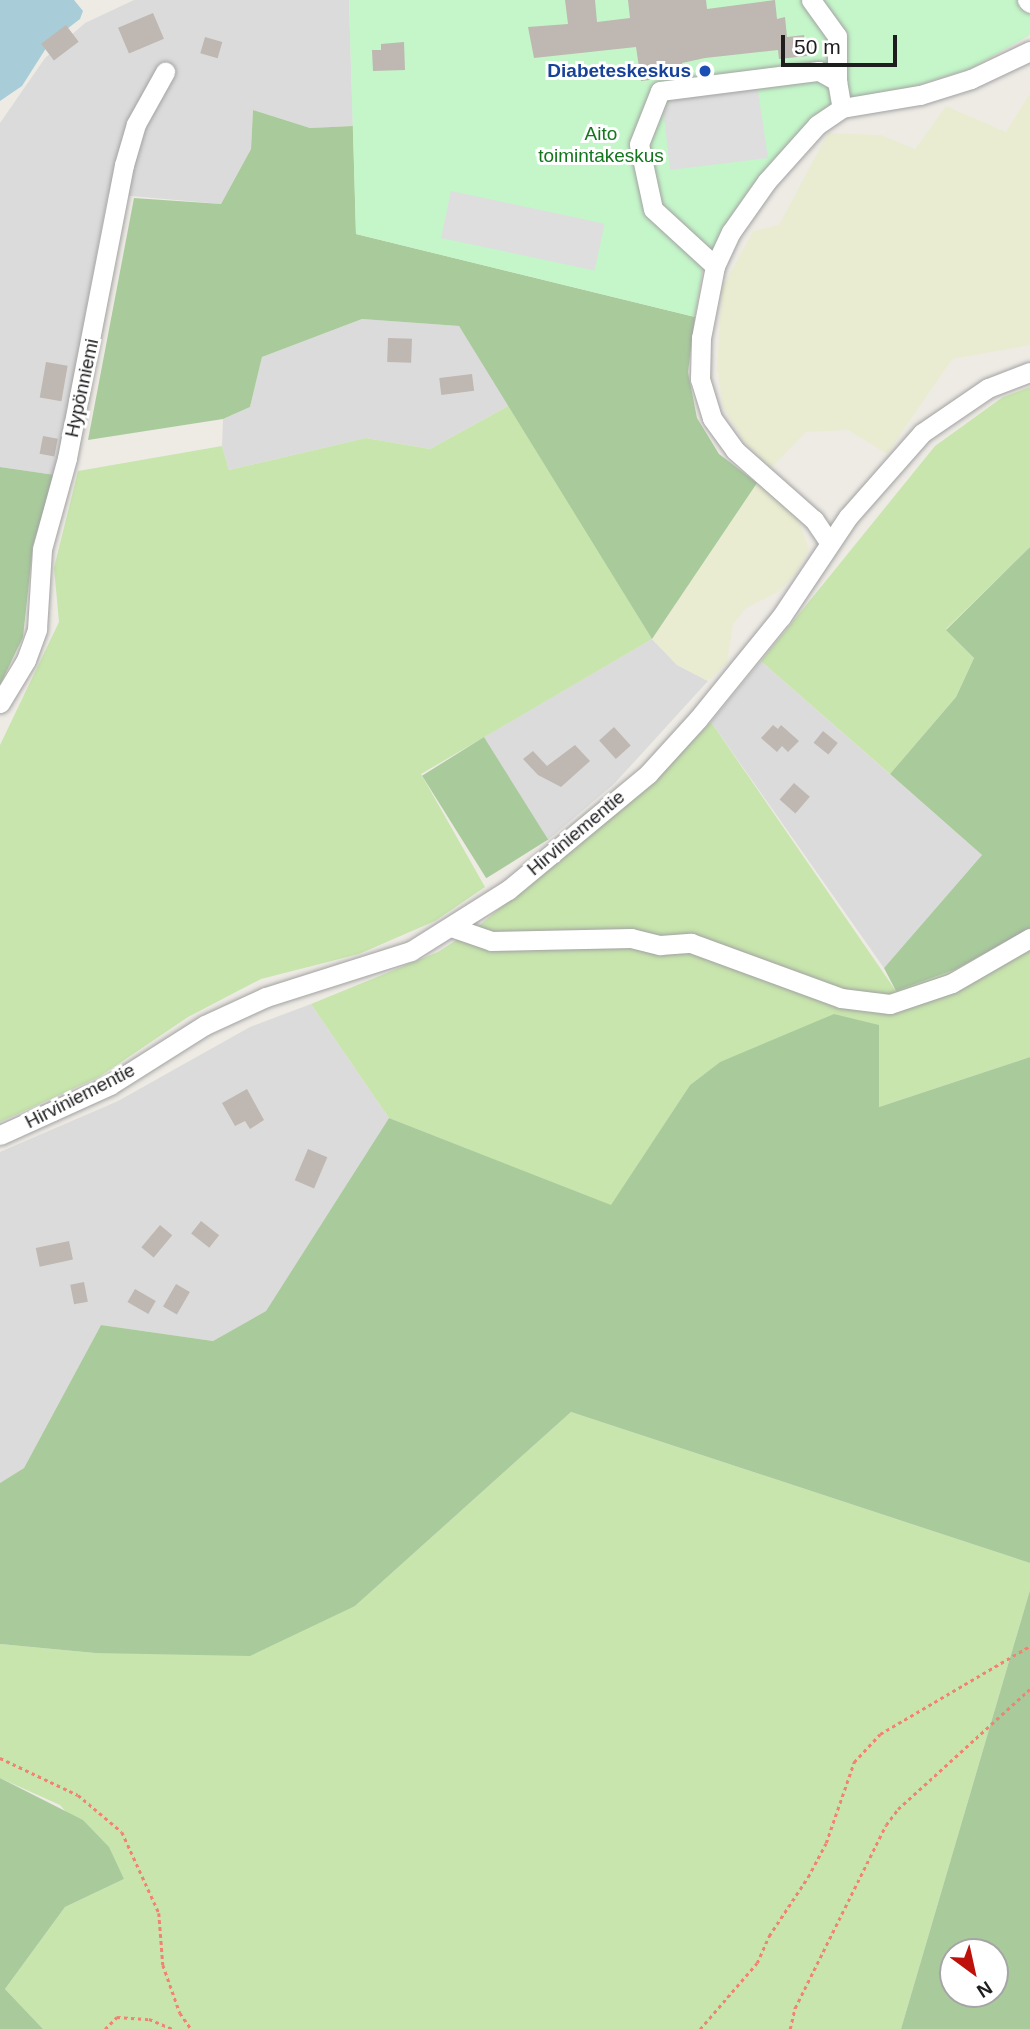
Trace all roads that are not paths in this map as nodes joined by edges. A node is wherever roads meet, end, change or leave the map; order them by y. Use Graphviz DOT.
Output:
graph roads {
  1 [pos="811,0"];
  2 [pos="1030,51"];
  3 [pos="165,72"];
  4 [pos="837,80"];
  5 [pos="842,108"];
  6 [pos="715,266"];
  7 [pos="1030,372"];
  8 [pos="790,497"];
  9 [pos="844,524"];
  10 [pos="829,542"];
  11 [pos="0,703"];
  12 [pos="454,928"];
  13 [pos="1030,938"];
  14 [pos="0,1135"];
  1 -- 4 [label="street"];
  2 -- 5 [label="street"];
  3 -- 11 [label="street, Hypönniemi"];
  4 -- 5 [label="street"];
  4 -- 6 [label="street"];
  5 -- 6 [label="street"];
  6 -- 8 [label="street"];
  7 -- 9 [label="street, Hirviniementie"];
  8 -- 9 [label="street"];
  8 -- 10 [label="street"];
  9 -- 10 [label="street, Hirviniementie"];
  10 -- 12 [label="street, Hirviniementie"];
  12 -- 13 [label="street"];
  12 -- 14 [label="street, Hirviniementie"];
}
